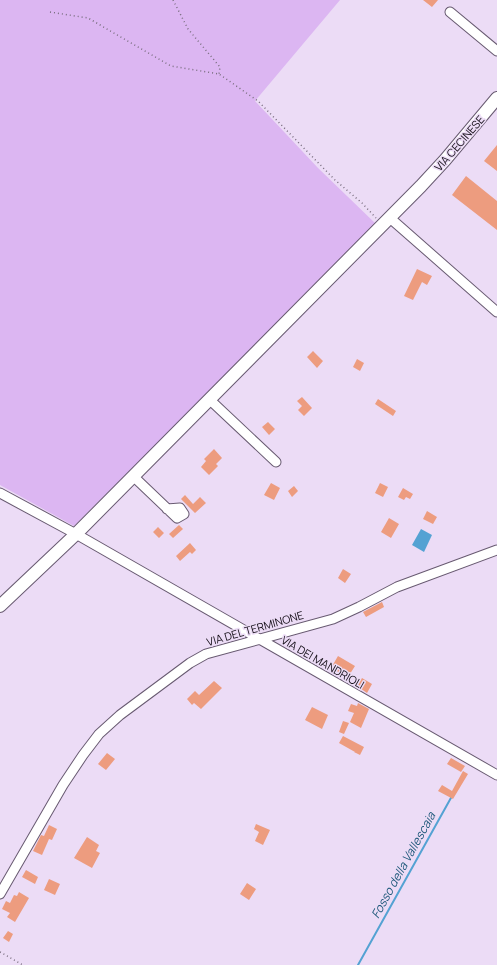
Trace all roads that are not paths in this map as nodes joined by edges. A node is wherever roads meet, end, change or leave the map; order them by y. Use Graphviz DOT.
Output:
graph roads {
  1 [pos="450,12"];
  2 [pos="497,51"];
  3 [pos="497,98"];
  4 [pos="386,222"];
  5 [pos="497,312"];
  6 [pos="209,399"];
  7 [pos="276,462"];
  8 [pos="133,476"];
  9 [pos="0,494"];
  10 [pos="167,509"];
  11 [pos="76,534"];
  12 [pos="497,550"];
  13 [pos="0,606"];
  14 [pos="259,639"];
  15 [pos="497,776"];
  16 [pos="0,894"];
  1 -- 2 [label="street"];
  3 -- 4 [label="main road, VIA CECINESE"];
  4 -- 5 [label="street"];
  4 -- 6 [label="main road, VIA CECINESE"];
  6 -- 7 [label="street"];
  6 -- 8 [label="main road, VIA CECINESE"];
  8 -- 10 [label="street"];
  8 -- 11 [label="main road, VIA CECINESE"];
  9 -- 11 [label="street, VIA DEI MANDRIOLI"];
  11 -- 13 [label="main road, VIA CECINESE"];
  11 -- 14 [label="street, VIA DEI MANDRIOLI"];
  12 -- 14 [label="street, VIA DEL TERMINONE"];
  14 -- 15 [label="street, VIA DEI MANDRIOLI"];
  14 -- 16 [label="street, VIA DEL TERMINONE"];
}
